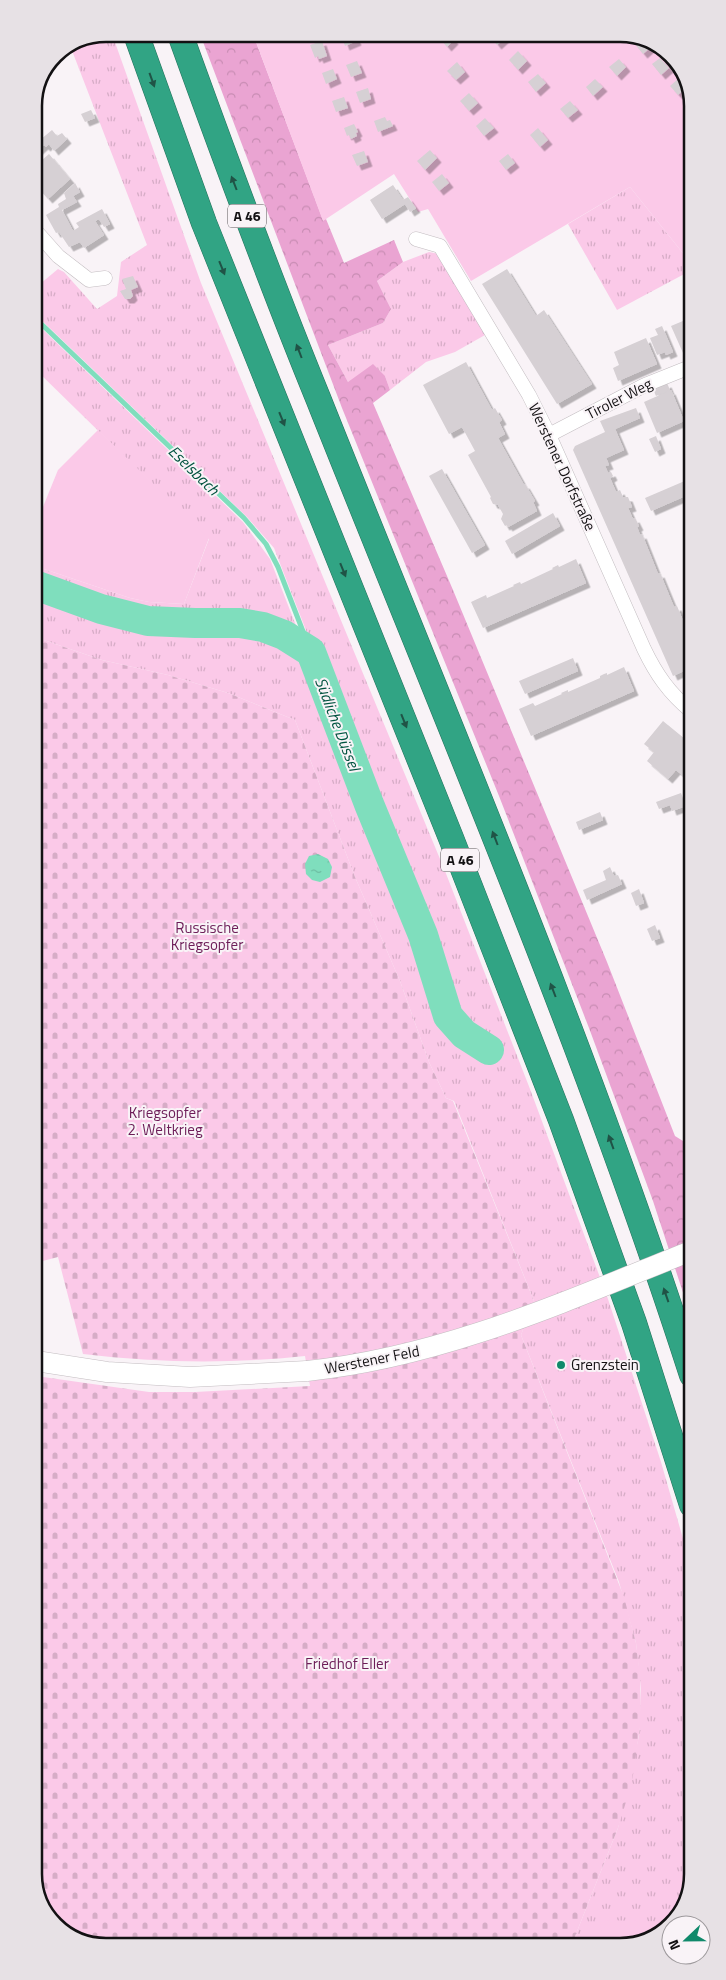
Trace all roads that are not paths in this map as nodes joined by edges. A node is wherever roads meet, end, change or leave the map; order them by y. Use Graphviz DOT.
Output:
graph roads {
  1 [pos="139,42"];
  2 [pos="183,42"];
  3 [pos="43,238"];
  4 [pos="416,239"];
  5 [pos="105,278"];
  6 [pos="684,369"];
  7 [pos="549,435"];
  8 [pos="684,705"];
  9 [pos="684,1254"];
  10 [pos="684,1351"];
  11 [pos="42,1362"];
  12 [pos="684,1480"];
  1 -- 12 [label="highway, A 46, one-way"];
  10 -- 2 [label="highway, A 46, one-way"];
  3 -- 5 [label="street"];
  4 -- 7 [label="street, Werstener Dorfstraße"];
  6 -- 7 [label="street, Tiroler Weg"];
  7 -- 8 [label="street, Werstener Dorfstraße"];
  9 -- 11 [label="main road, Werstener Feld, bridge"];
}
